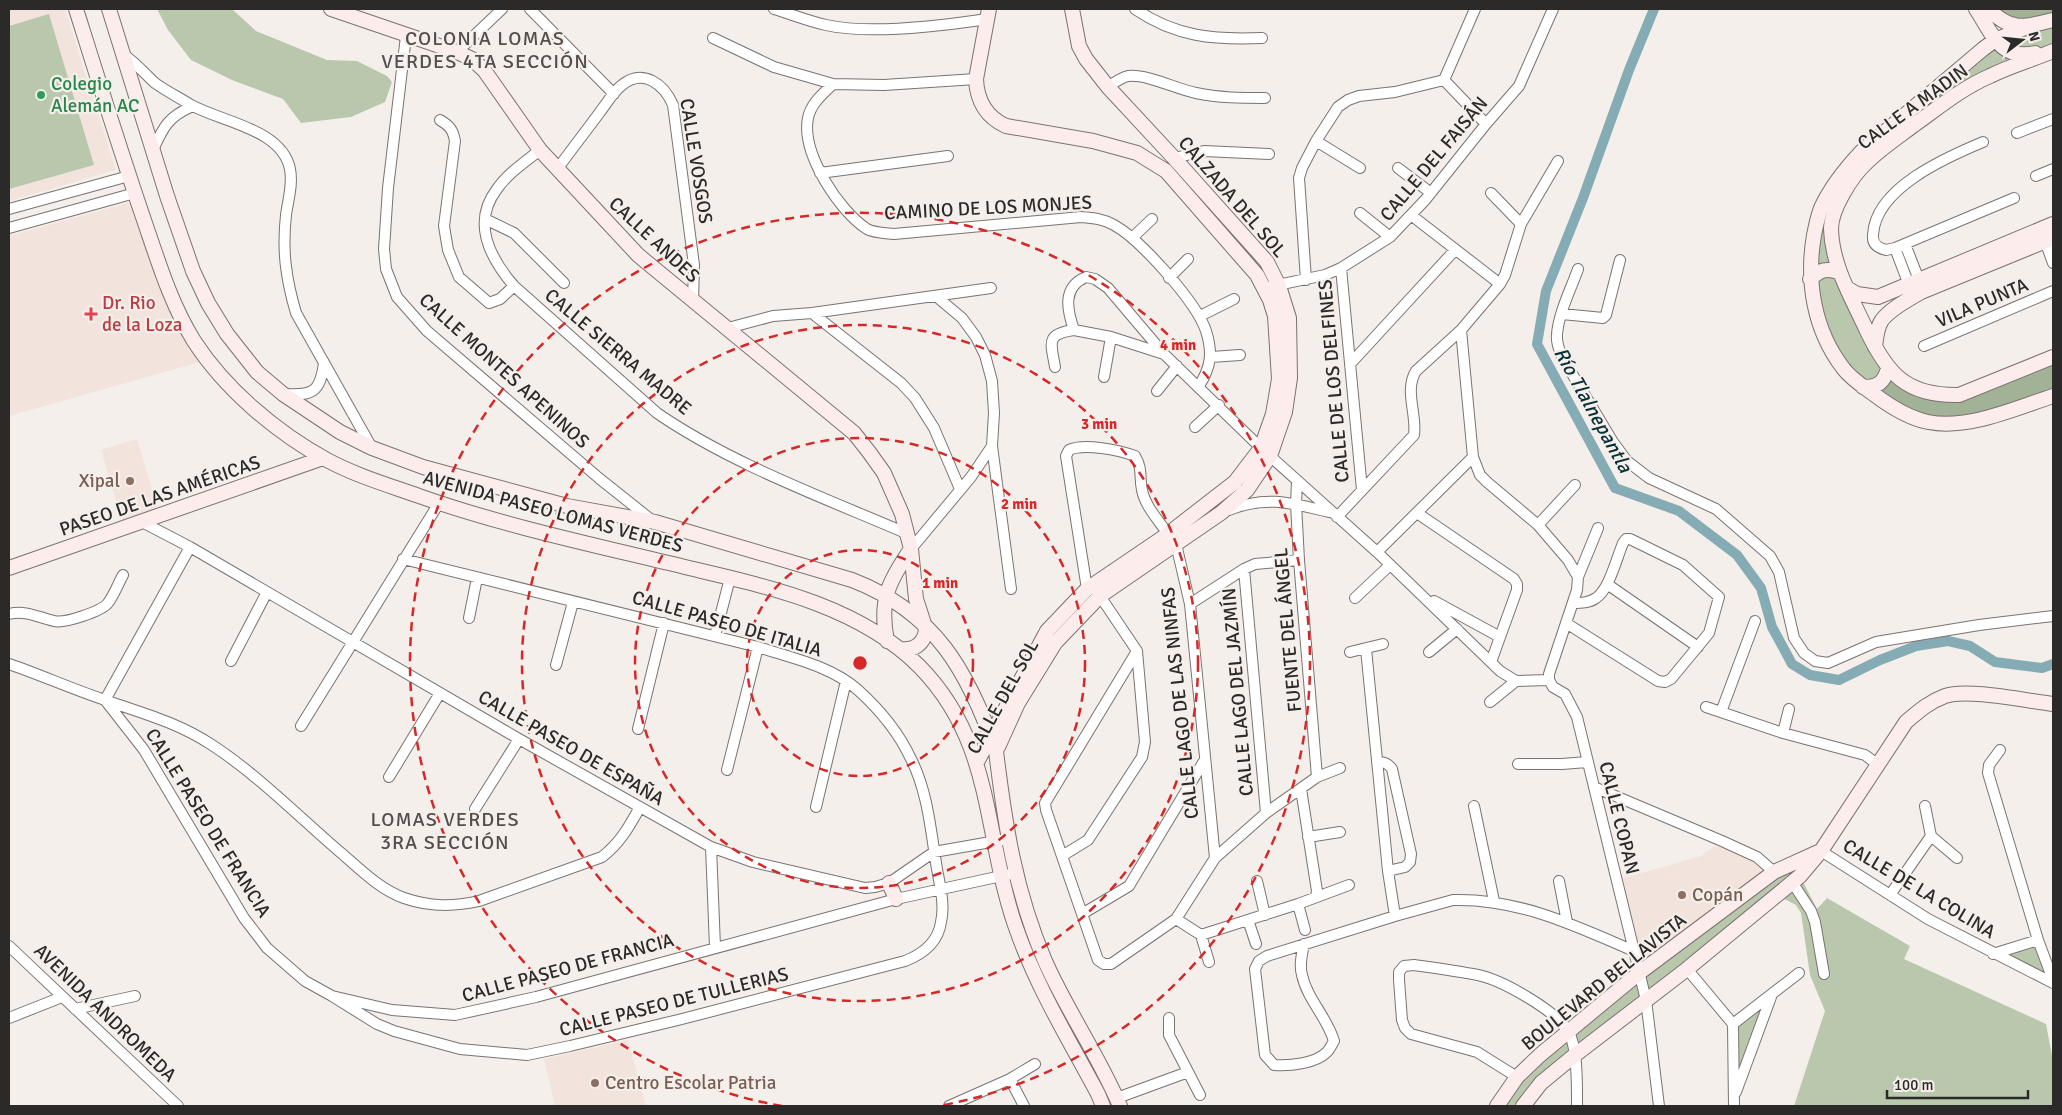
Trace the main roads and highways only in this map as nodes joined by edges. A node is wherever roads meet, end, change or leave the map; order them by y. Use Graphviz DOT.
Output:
graph roads {
  1 [pos="76,9"];
  2 [pos="109,9"];
  3 [pos="331,9"];
  4 [pos="1072,9"];
  5 [pos="1976,9"];
  6 [pos="1989,9"];
  7 [pos="988,14"];
  8 [pos="2053,20"];
  9 [pos="2032,25"];
  10 [pos="1995,40"];
  11 [pos="2053,49"];
  12 [pos="2051,236"];
  13 [pos="1840,273"];
  14 [pos="1810,280"];
  15 [pos="1847,288"];
  16 [pos="1875,347"];
  17 [pos="2053,357"];
  18 [pos="1888,368"];
  19 [pos="1863,386"];
  20 [pos="2053,396"];
  21 [pos="1265,452"];
  22 [pos="324,458"];
  23 [pos="1172,539"];
  24 [pos="911,549"];
  25 [pos="9,568"];
  26 [pos="885,596"];
  27 [pos="926,624"];
  28 [pos="887,641"];
  29 [pos="900,650"];
  30 [pos="2053,704"];
  31 [pos="977,706"];
  32 [pos="1006,706"];
  33 [pos="993,744"];
  34 [pos="979,769"];
  35 [pos="1001,790"];
  36 [pos="985,791"];
  37 [pos="1821,851"];
  38 [pos="889,883"];
  39 [pos="896,899"];
  40 [pos="1118,1102"];
  41 [pos="1103,1106"];
  42 [pos="1497,1106"];
  43 [pos="1523,1106"];
  1 -- 22 [label="main road, AVENIDA PASEO LOMAS VERDES"];
  2 -- 26 [label="main road, AVENIDA PASEO LOMAS VERDES"];
  3 -- 24 [label="main road, CALLE ANDES"];
  4 -- 21 [label="main road, CALZADA DEL SOL"];
  5 -- 10 [label="main road"];
  6 -- 9 [label="main road"];
  7 -- 21 [label="main road, CALZADA DEL SOL"];
  8 -- 9 [label="main road"];
  9 -- 10 [label="main road"];
  10 -- 11 [label="main road"];
  10 -- 14 [label="main road"];
  11 -- 13 [label="main road, CALLE A MADIN"];
  12 -- 15 [label="main road"];
  12 -- 16 [label="main road"];
  13 -- 14 [label="main road"];
  13 -- 15 [label="main road, CALLE A MADIN"];
  14 -- 19 [label="main road"];
  15 -- 16 [label="main road, CALLE A MADIN"];
  16 -- 18 [label="main road, CALLE A MADIN"];
  17 -- 18 [label="main road, CALLE A MADIN"];
  18 -- 19 [label="main road"];
  19 -- 20 [label="main road"];
  21 -- 23 [label="main road, CALZADA DEL SOL"];
  21 -- 23 [label="main road, CALZADA DEL SOL"];
  22 -- 25 [label="main road, PASEO DE LAS AMÉRICAS"];
  22 -- 28 [label="main road, AVENIDA PASEO LOMAS VERDES"];
  23 -- 32 [label="main road, CALLE DEL SOL"];
  23 -- 33 [label="main road, CALLE DEL SOL"];
  24 -- 26 [label="main road"];
  24 -- 27 [label="main road, CALLE ANDES"];
  26 -- 27 [label="main road, AVENIDA PASEO LOMAS VERDES"];
  26 -- 28 [label="main road"];
  27 -- 29 [label="main road"];
  27 -- 31 [label="main road, AVENIDA PASEO LOMAS VERDES"];
  28 -- 29 [label="main road, AVENIDA PASEO LOMAS VERDES"];
  29 -- 34 [label="main road, AVENIDA PASEO LOMAS VERDES"];
  30 -- 37 [label="main road, BOULEVARD BELLAVISTA"];
  31 -- 32 [label="main road"];
  31 -- 33 [label="main road, AVENIDA PASEO LOMAS VERDES"];
  32 -- 33 [label="main road, CALLE DEL SOL"];
  33 -- 34 [label="main road, CALLE DEL SOL"];
  33 -- 35 [label="main road, AVENIDA PASEO LOMAS VERDES"];
  34 -- 36 [label="main road, AVENIDA PASEO LOMAS VERDES"];
  35 -- 36 [label="main road"];
  35 -- 40 [label="main road, AVENIDA PASEO LOMAS VERDES"];
  36 -- 41 [label="main road, AVENIDA PASEO LOMAS VERDES"];
  37 -- 42 [label="main road, BOULEVARD BELLAVISTA"];
  37 -- 43 [label="main road, BOULEVARD BELLAVISTA"];
  38 -- 39 [label="main road"];
}
